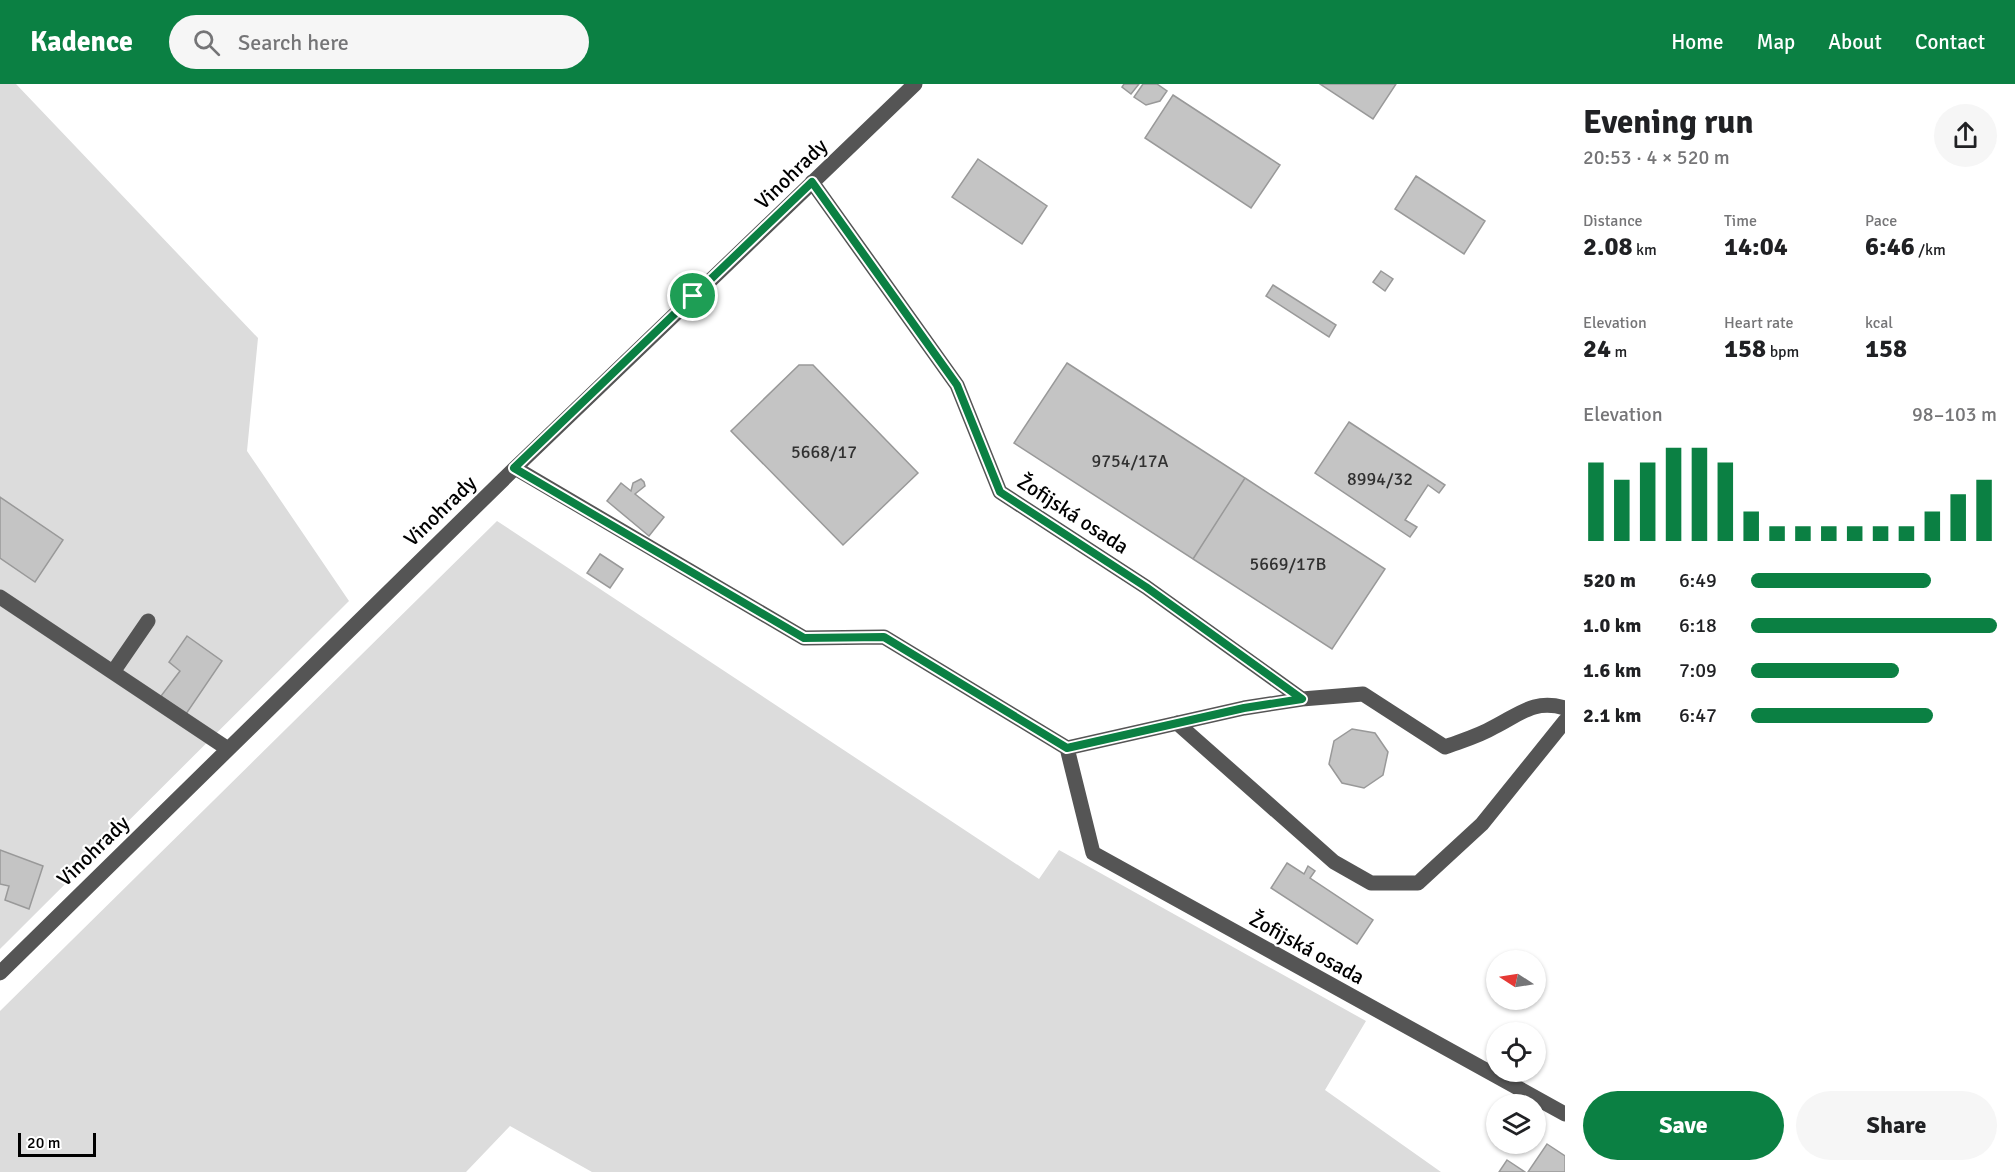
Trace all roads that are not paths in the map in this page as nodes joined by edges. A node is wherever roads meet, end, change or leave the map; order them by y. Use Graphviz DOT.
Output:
graph roads {
  1 [pos="915,84"];
  2 [pos="812,182"];
  3 [pos="514,468"];
  4 [pos="0,597"];
  5 [pos="148,621"];
  6 [pos="113,672"];
  7 [pos="1302,699"];
  8 [pos="1565,708"];
  9 [pos="1565,722"];
  10 [pos="1178,723"];
  11 [pos="1067,748"];
  12 [pos="228,749"];
  13 [pos="0,973"];
  14 [pos="1565,1114"];
  1 -- 2 [label="street, Vinohrady"];
  2 -- 3 [label="street, Vinohrady"];
  2 -- 7 [label="street, Žofijská osada"];
  3 -- 11 [label="street"];
  3 -- 12 [label="street, Vinohrady"];
  4 -- 6 [label="street"];
  5 -- 6 [label="street"];
  6 -- 12 [label="street"];
  7 -- 8 [label="street"];
  7 -- 10 [label="street"];
  9 -- 10 [label="street"];
  10 -- 11 [label="street"];
  11 -- 14 [label="street, Žofijská osada"];
  12 -- 13 [label="street, Vinohrady"];
}
